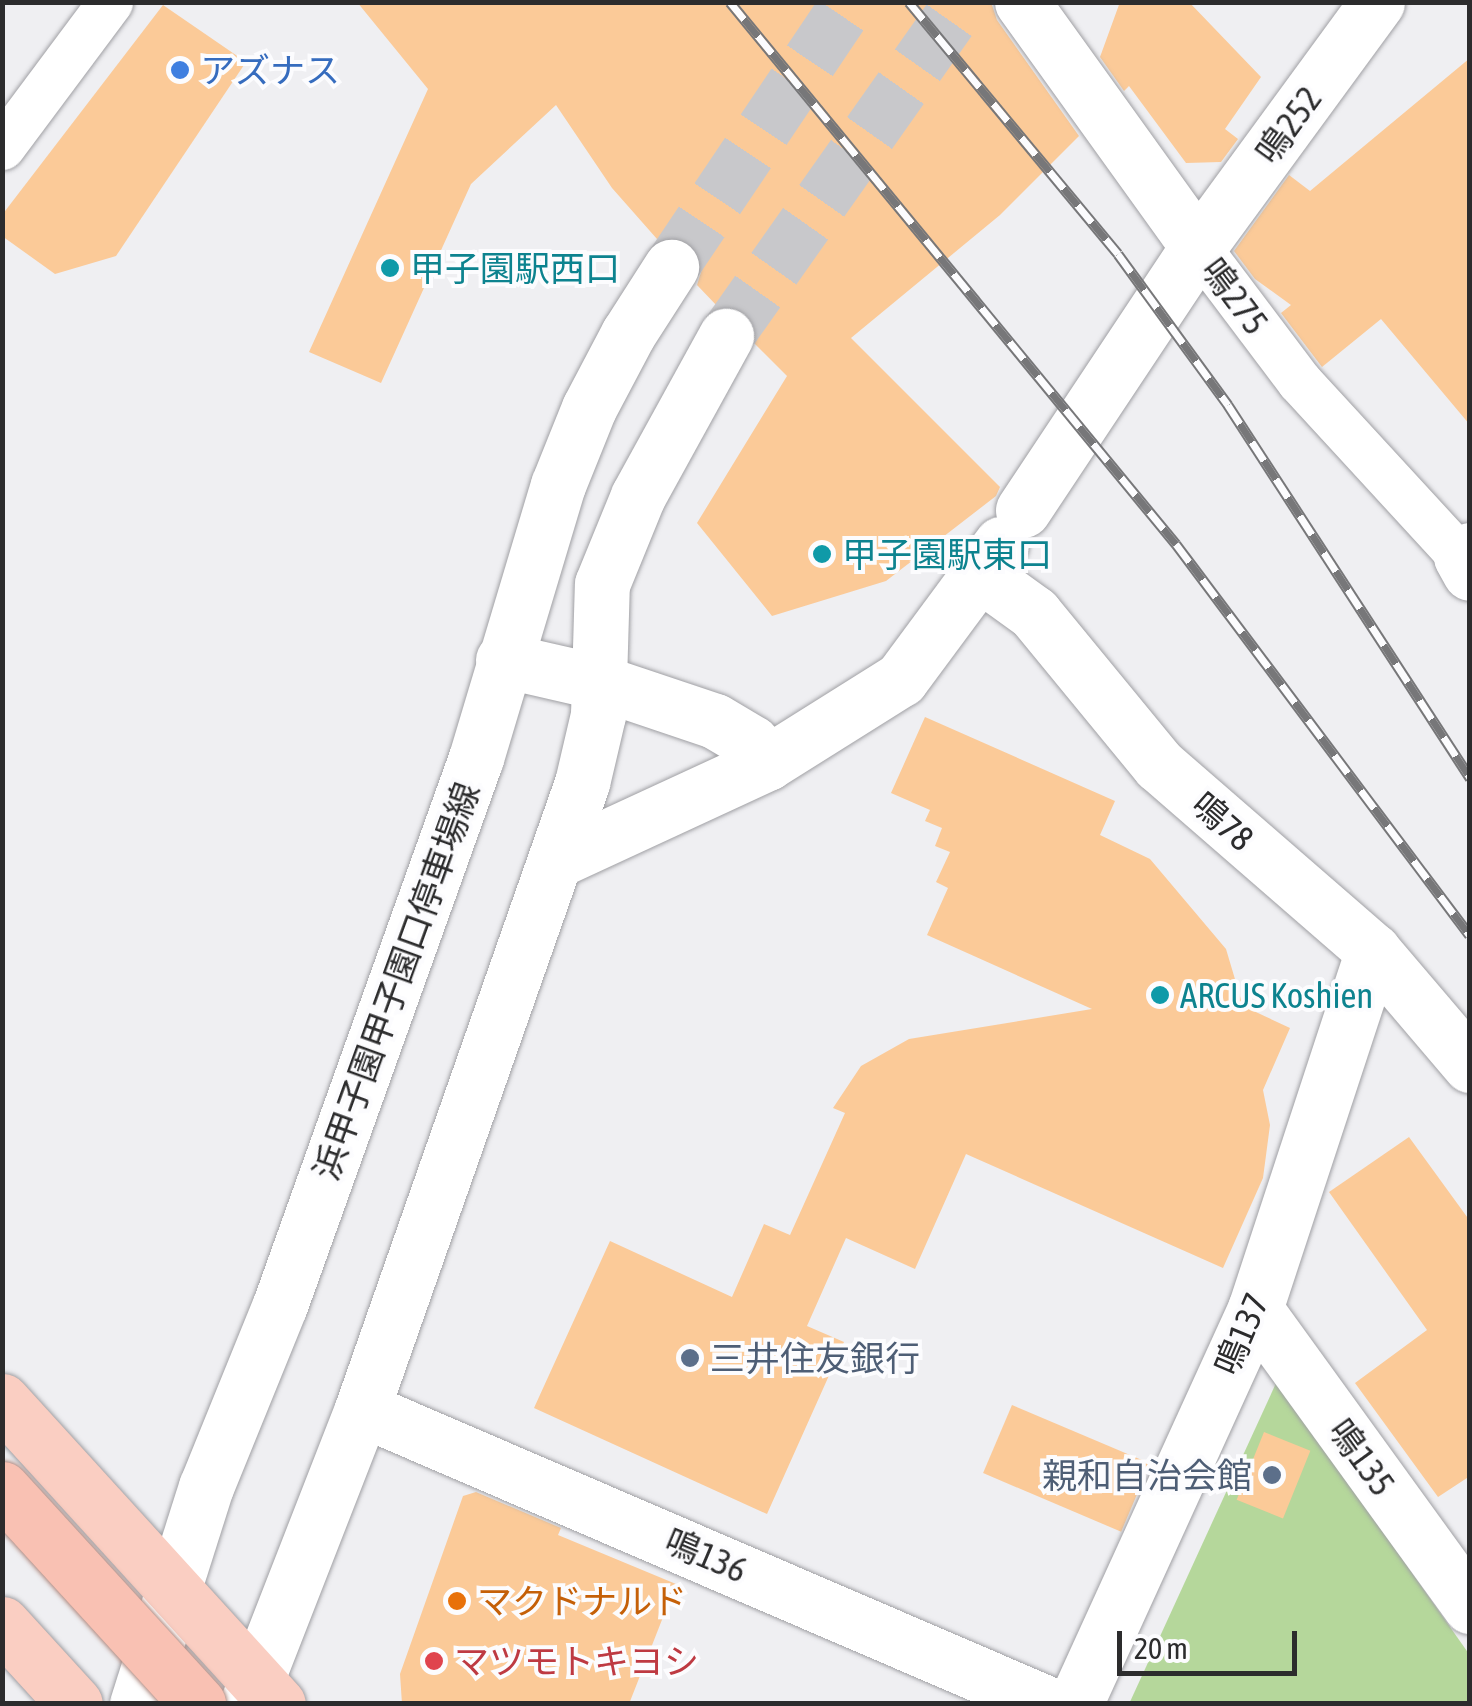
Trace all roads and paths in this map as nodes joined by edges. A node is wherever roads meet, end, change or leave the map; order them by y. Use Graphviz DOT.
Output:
graph roads {
  1 [pos="110,2"];
  2 [pos="1022,2"];
  3 [pos="1377,2"];
  4 [pos="2,147"];
  5 [pos="1198,247"];
  6 [pos="671,267"];
  7 [pos="726,336"];
  8 [pos="1003,540"];
  9 [pos="1467,560"];
  10 [pos="504,660"];
  11 [pos="598,682"];
  12 [pos="767,764"];
  13 [pos="555,861"];
  14 [pos="1372,951"];
  15 [pos="1470,1066"];
  16 [pos="1255,1308"];
  17 [pos="2,1400"];
  18 [pos="362,1409"];
  19 [pos="2,1489"];
  20 [pos="176,1590"];
  21 [pos="1470,1606"];
  22 [pos="2,1624"];
  23 [pos="261,1696"];
  24 [pos="75,1704"];
  25 [pos="137,1704"];
  26 [pos="198,1704"];
  27 [pos="1048,1704"];
  28 [pos="1076,1704"];
  1 -- 4 [label="street"];
  2 -- 5 [label="street, 鳴275"];
  3 -- 5 [label="street, 鳴252"];
  5 -- 8 [label="street, 鳴252"];
  5 -- 9 [label="street, 鳴275"];
  6 -- 10 [label="street, 浜甲子園甲子園口停車場線"];
  7 -- 11 [label="street"];
  8 -- 12 [label="street, 鳴252"];
  8 -- 14 [label="street, 鳴78"];
  10 -- 11 [label="street"];
  10 -- 20 [label="street, 浜甲子園甲子園口停車場線"];
  11 -- 12 [label="street"];
  11 -- 13 [label="street"];
  12 -- 13 [label="street, 鳴252"];
  13 -- 18 [label="street"];
  14 -- 15 [label="street, 鳴78"];
  14 -- 16 [label="street, 鳴137"];
  16 -- 21 [label="street, 鳴135"];
  16 -- 28 [label="street, 鳴137"];
  17 -- 20 [label="highway"];
  18 -- 23 [label="street"];
  18 -- 27 [label="street, 鳴136"];
  19 -- 26 [label="highway, bridge"];
  20 -- 23 [label="highway"];
  20 -- 25 [label="street, 浜甲子園甲子園口停車場線"];
  22 -- 24 [label="highway"];
}
